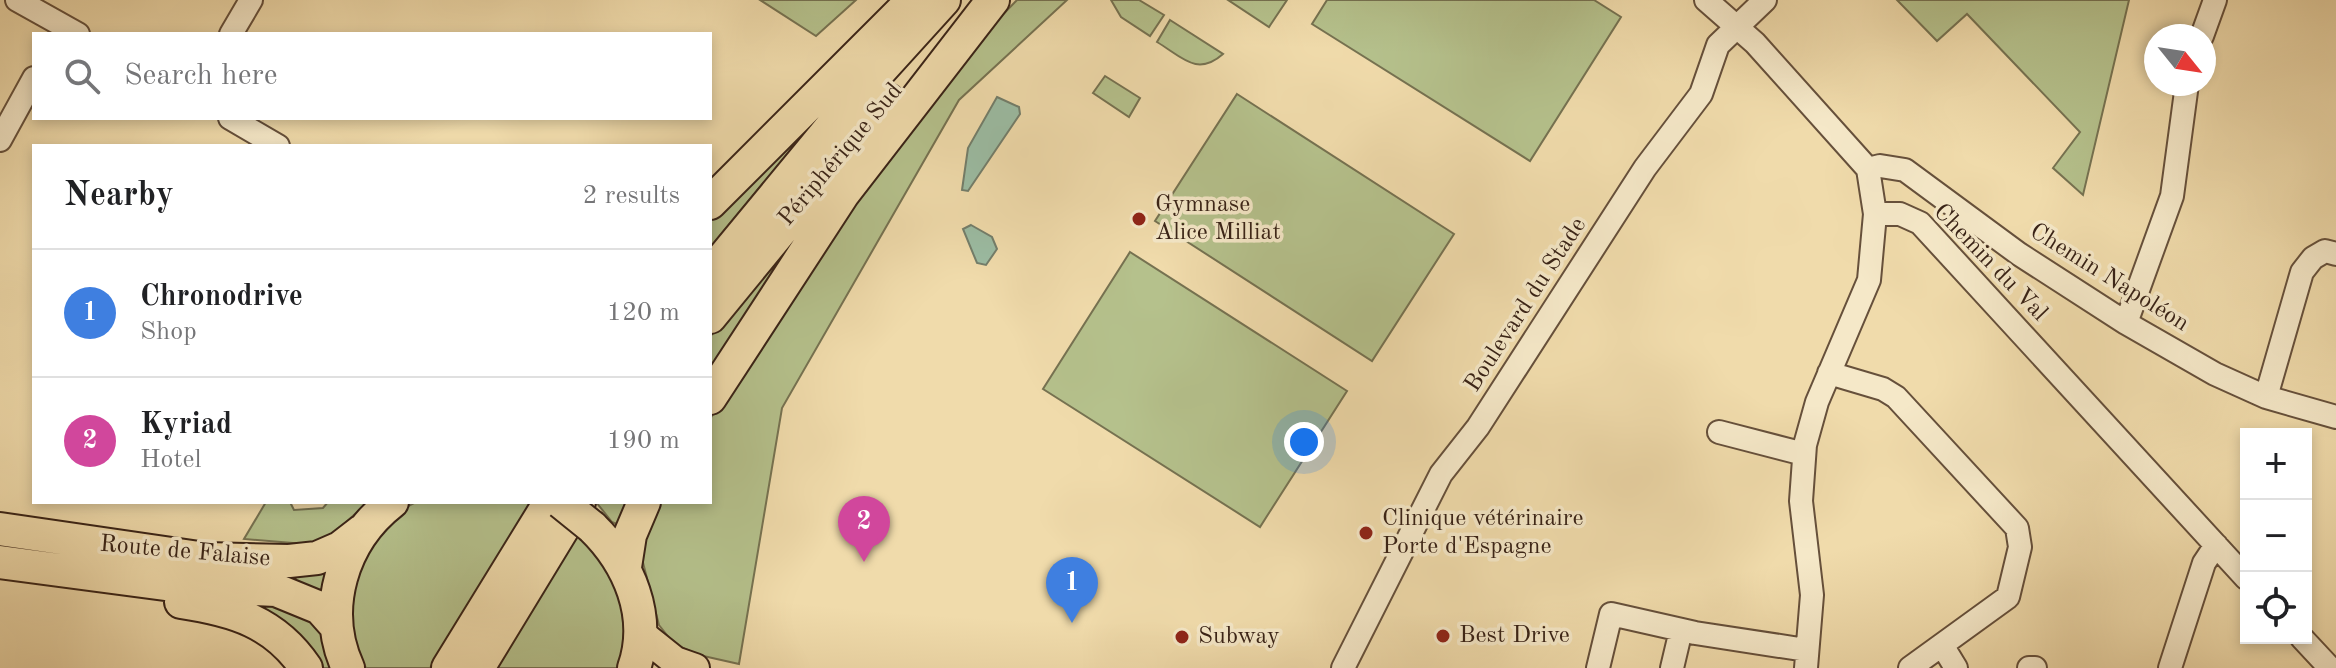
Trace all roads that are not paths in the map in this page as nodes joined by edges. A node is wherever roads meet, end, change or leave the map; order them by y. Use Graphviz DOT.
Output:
graph roads {
  1 [pos="17,0"];
  2 [pos="251,0"];
  3 [pos="913,0"];
  4 [pos="944,0"];
  5 [pos="980,0"];
  6 [pos="993,0"];
  7 [pos="1706,0"];
  8 [pos="1765,0"];
  9 [pos="2215,0"];
  10 [pos="2206,24"];
  11 [pos="1736,26"];
  12 [pos="66,31"];
  13 [pos="232,32"];
  14 [pos="32,82"];
  15 [pos="2185,96"];
  16 [pos="233,120"];
  17 [pos="0,140"];
  18 [pos="275,144"];
  19 [pos="1868,169"];
  20 [pos="712,201"];
  21 [pos="1875,214"];
  22 [pos="2336,254"];
  23 [pos="712,272"];
  24 [pos="712,314"];
  25 [pos="2126,323"];
  26 [pos="1829,373"];
  27 [pos="712,395"];
  28 [pos="2266,397"];
  29 [pos="2336,417"];
  30 [pos="1719,432"];
  31 [pos="1804,454"];
  32 [pos="390,504"];
  33 [pos="549,504"];
  34 [pos="565,504"];
  35 [pos="643,504"];
  36 [pos="586,514"];
  37 [pos="0,529"];
  38 [pos="362,531"];
  39 [pos="2216,545"];
  40 [pos="0,563"];
  41 [pos="625,567"];
  42 [pos="2241,572"];
  43 [pos="336,626"];
  44 [pos="1681,630"];
  45 [pos="640,633"];
  46 [pos="2308,644"];
  47 [pos="1942,645"];
  48 [pos="1806,659"];
  49 [pos="1347,663"];
  50 [pos="306,668"];
  51 [pos="348,668"];
  52 [pos="448,668"];
  53 [pos="478,668"];
  54 [pos="634,668"];
  55 [pos="695,668"];
  56 [pos="1598,668"];
  57 [pos="1672,668"];
  58 [pos="1910,668"];
  59 [pos="1956,668"];
  60 [pos="2170,668"];
  61 [pos="2330,668"];
  1 -- 12 [label="street"];
  2 -- 13 [label="street"];
  3 -- 20 [label="highway"];
  4 -- 23 [label="highway, Périphérique Sud"];
  5 -- 24 [label="highway, Périphérique Sud"];
  6 -- 27 [label="highway"];
  7 -- 11 [label="street"];
  8 -- 11 [label="street, Boulevard du Stade"];
  9 -- 10 [label="street"];
  11 -- 19 [label="street"];
  11 -- 49 [label="street, Boulevard du Stade"];
  14 -- 17 [label="street"];
  15 -- 25 [label="street"];
  16 -- 18 [label="street"];
  19 -- 21 [label="street"];
  19 -- 25 [label="street, Chemin Napoléon"];
  21 -- 26 [label="street"];
  21 -- 39 [label="street, Chemin du Val"];
  22 -- 28 [label="street"];
  25 -- 28 [label="street, Chemin Napoléon"];
  26 -- 31 [label="street"];
  26 -- 47 [label="street"];
  28 -- 29 [label="street, Chemin Napoléon"];
  30 -- 31 [label="street"];
  31 -- 48 [label="street"];
  32 -- 38 [label="highway"];
  33 -- 52 [label="highway"];
  34 -- 36 [label="highway, bridge"];
  35 -- 41 [label="highway"];
  36 -- 41 [label="highway"];
  36 -- 53 [label="highway"];
  37 -- 38 [label="highway, Route de Falaise"];
  38 -- 43 [label="highway"];
  39 -- 42 [label="street, Chemin du Val"];
  39 -- 60 [label="street"];
  40 -- 43 [label="highway, Route de Falaise"];
  40 -- 50 [label="highway"];
  41 -- 45 [label="highway"];
  43 -- 51 [label="highway"];
  44 -- 48 [label="street"];
  44 -- 56 [label="street"];
  44 -- 57 [label="street"];
  45 -- 54 [label="highway"];
  45 -- 55 [label="main road"];
  46 -- 61 [label="street"];
  47 -- 58 [label="street"];
  47 -- 59 [label="street"];
}
